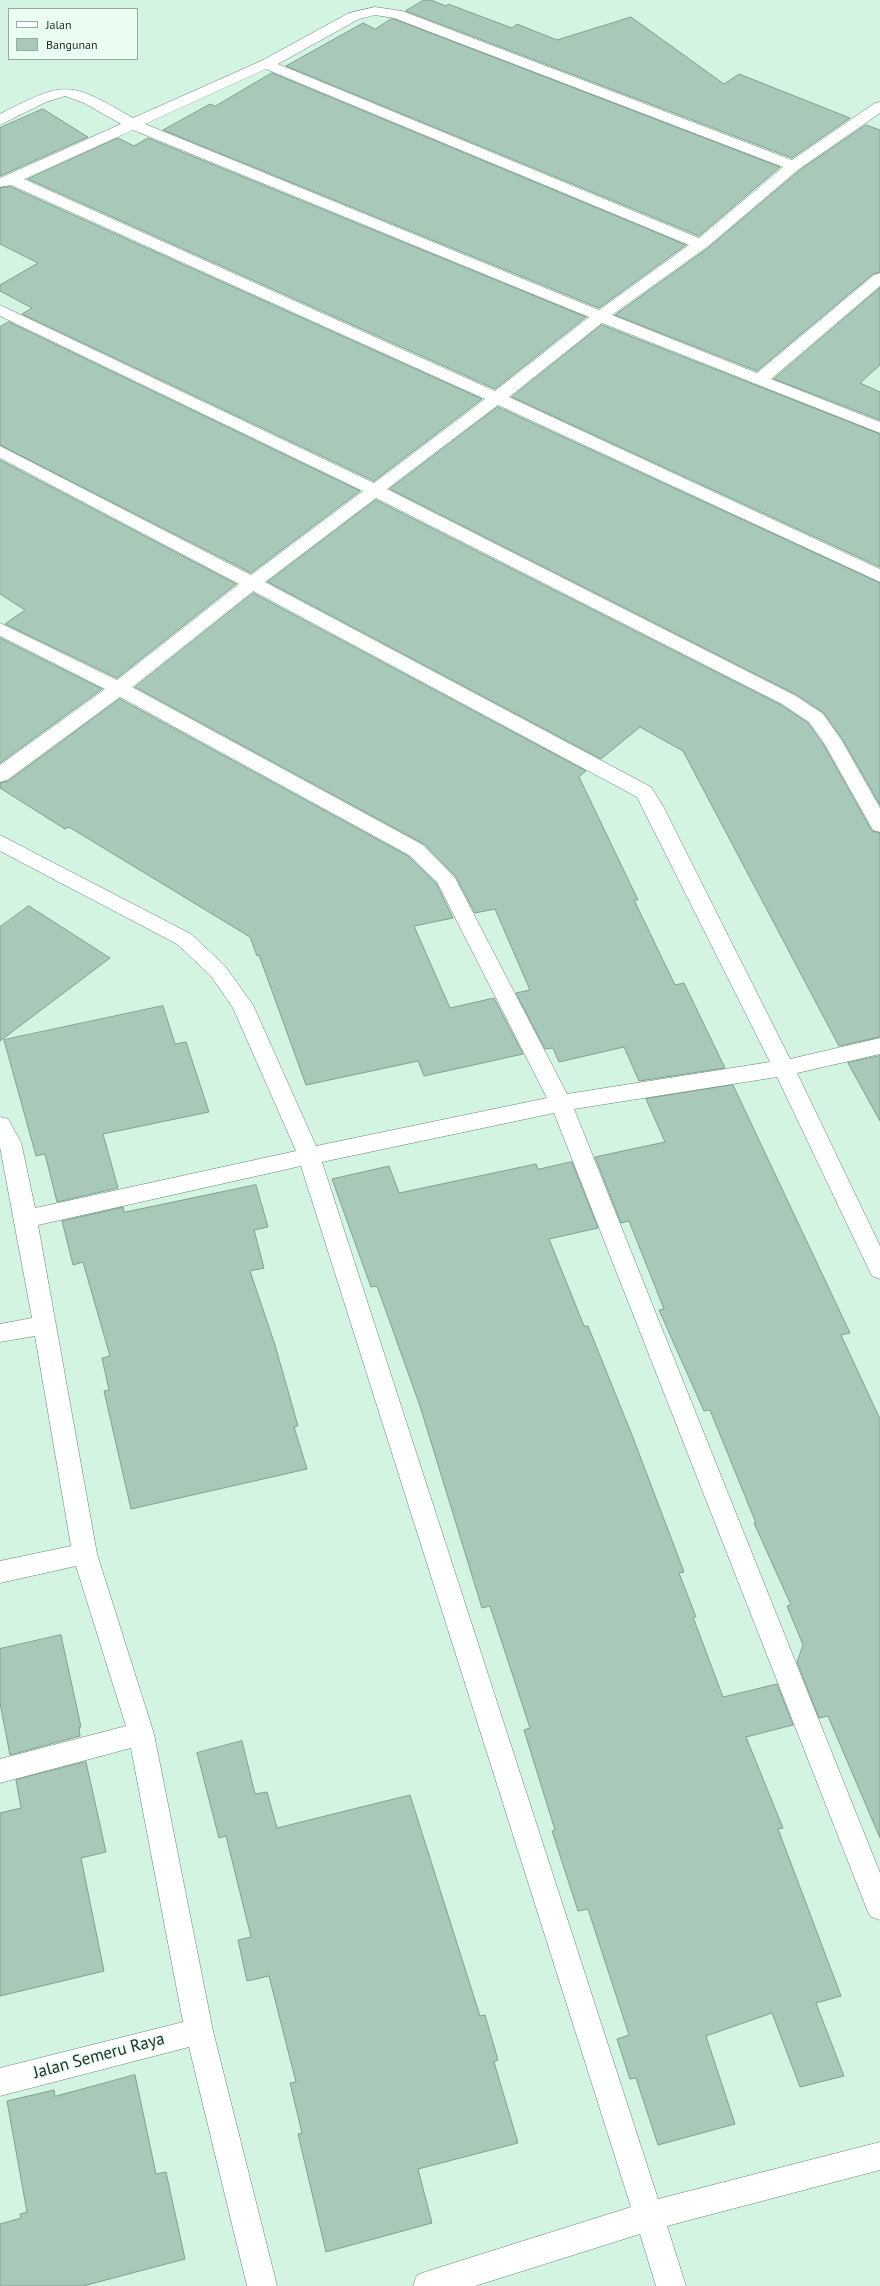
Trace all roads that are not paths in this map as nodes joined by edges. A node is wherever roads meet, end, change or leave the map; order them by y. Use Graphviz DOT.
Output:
graph roads {
  1 [pos="387,6"];
  2 [pos="266,64"];
  3 [pos="880,106"];
  4 [pos="0,120"];
  5 [pos="132,124"];
  6 [pos="794,166"];
  7 [pos="6,181"];
  8 [pos="701,244"];
  9 [pos="880,278"];
  10 [pos="0,310"];
  11 [pos="602,315"];
  12 [pos="759,380"];
  13 [pos="497,398"];
  14 [pos="880,428"];
  15 [pos="0,452"];
  16 [pos="375,490"];
  17 [pos="880,576"];
  18 [pos="252,583"];
  19 [pos="0,629"];
  20 [pos="118,688"];
  21 [pos="0,775"];
  22 [pos="880,824"];
  23 [pos="0,842"];
  24 [pos="880,1046"];
  25 [pos="784,1068"];
  26 [pos="561,1103"];
  27 [pos="3,1137"];
  28 [pos="309,1156"];
  29 [pos="26,1219"];
  30 [pos="880,1270"];
  31 [pos="45,1325"];
  32 [pos="0,1333"];
  33 [pos="85,1554"];
  34 [pos="0,1572"];
  35 [pos="141,1734"];
  36 [pos="0,1771"];
  37 [pos="880,1907"];
  38 [pos="199,2031"];
  39 [pos="0,2082"];
  40 [pos="880,2156"];
  41 [pos="649,2216"];
  42 [pos="262,2286"];
  43 [pos="428,2286"];
  44 [pos="671,2286"];
  1 -- 2 [label="street"];
  1 -- 6 [label="street"];
  2 -- 5 [label="street"];
  2 -- 8 [label="street"];
  3 -- 6 [label="street"];
  4 -- 5 [label="street"];
  5 -- 7 [label="street"];
  5 -- 11 [label="street"];
  6 -- 8 [label="street"];
  7 -- 13 [label="street"];
  8 -- 11 [label="street"];
  9 -- 12 [label="street"];
  10 -- 16 [label="street"];
  11 -- 12 [label="street"];
  11 -- 13 [label="street"];
  12 -- 14 [label="street"];
  13 -- 16 [label="street"];
  13 -- 17 [label="street"];
  15 -- 18 [label="street"];
  16 -- 18 [label="street"];
  16 -- 22 [label="street"];
  18 -- 20 [label="street"];
  18 -- 25 [label="street"];
  19 -- 20 [label="street"];
  20 -- 21 [label="street"];
  20 -- 26 [label="street"];
  23 -- 28 [label="street"];
  24 -- 25 [label="street"];
  25 -- 26 [label="street"];
  25 -- 30 [label="street"];
  26 -- 28 [label="street"];
  26 -- 37 [label="street"];
  27 -- 29 [label="street"];
  28 -- 29 [label="street"];
  28 -- 41 [label="street"];
  29 -- 31 [label="street"];
  31 -- 32 [label="street"];
  31 -- 33 [label="street"];
  33 -- 34 [label="street"];
  33 -- 35 [label="street"];
  35 -- 36 [label="street"];
  35 -- 38 [label="street"];
  38 -- 39 [label="street, Jalan Semeru Raya"];
  38 -- 42 [label="street"];
  40 -- 41 [label="street"];
  41 -- 43 [label="street"];
  41 -- 44 [label="street"];
}
